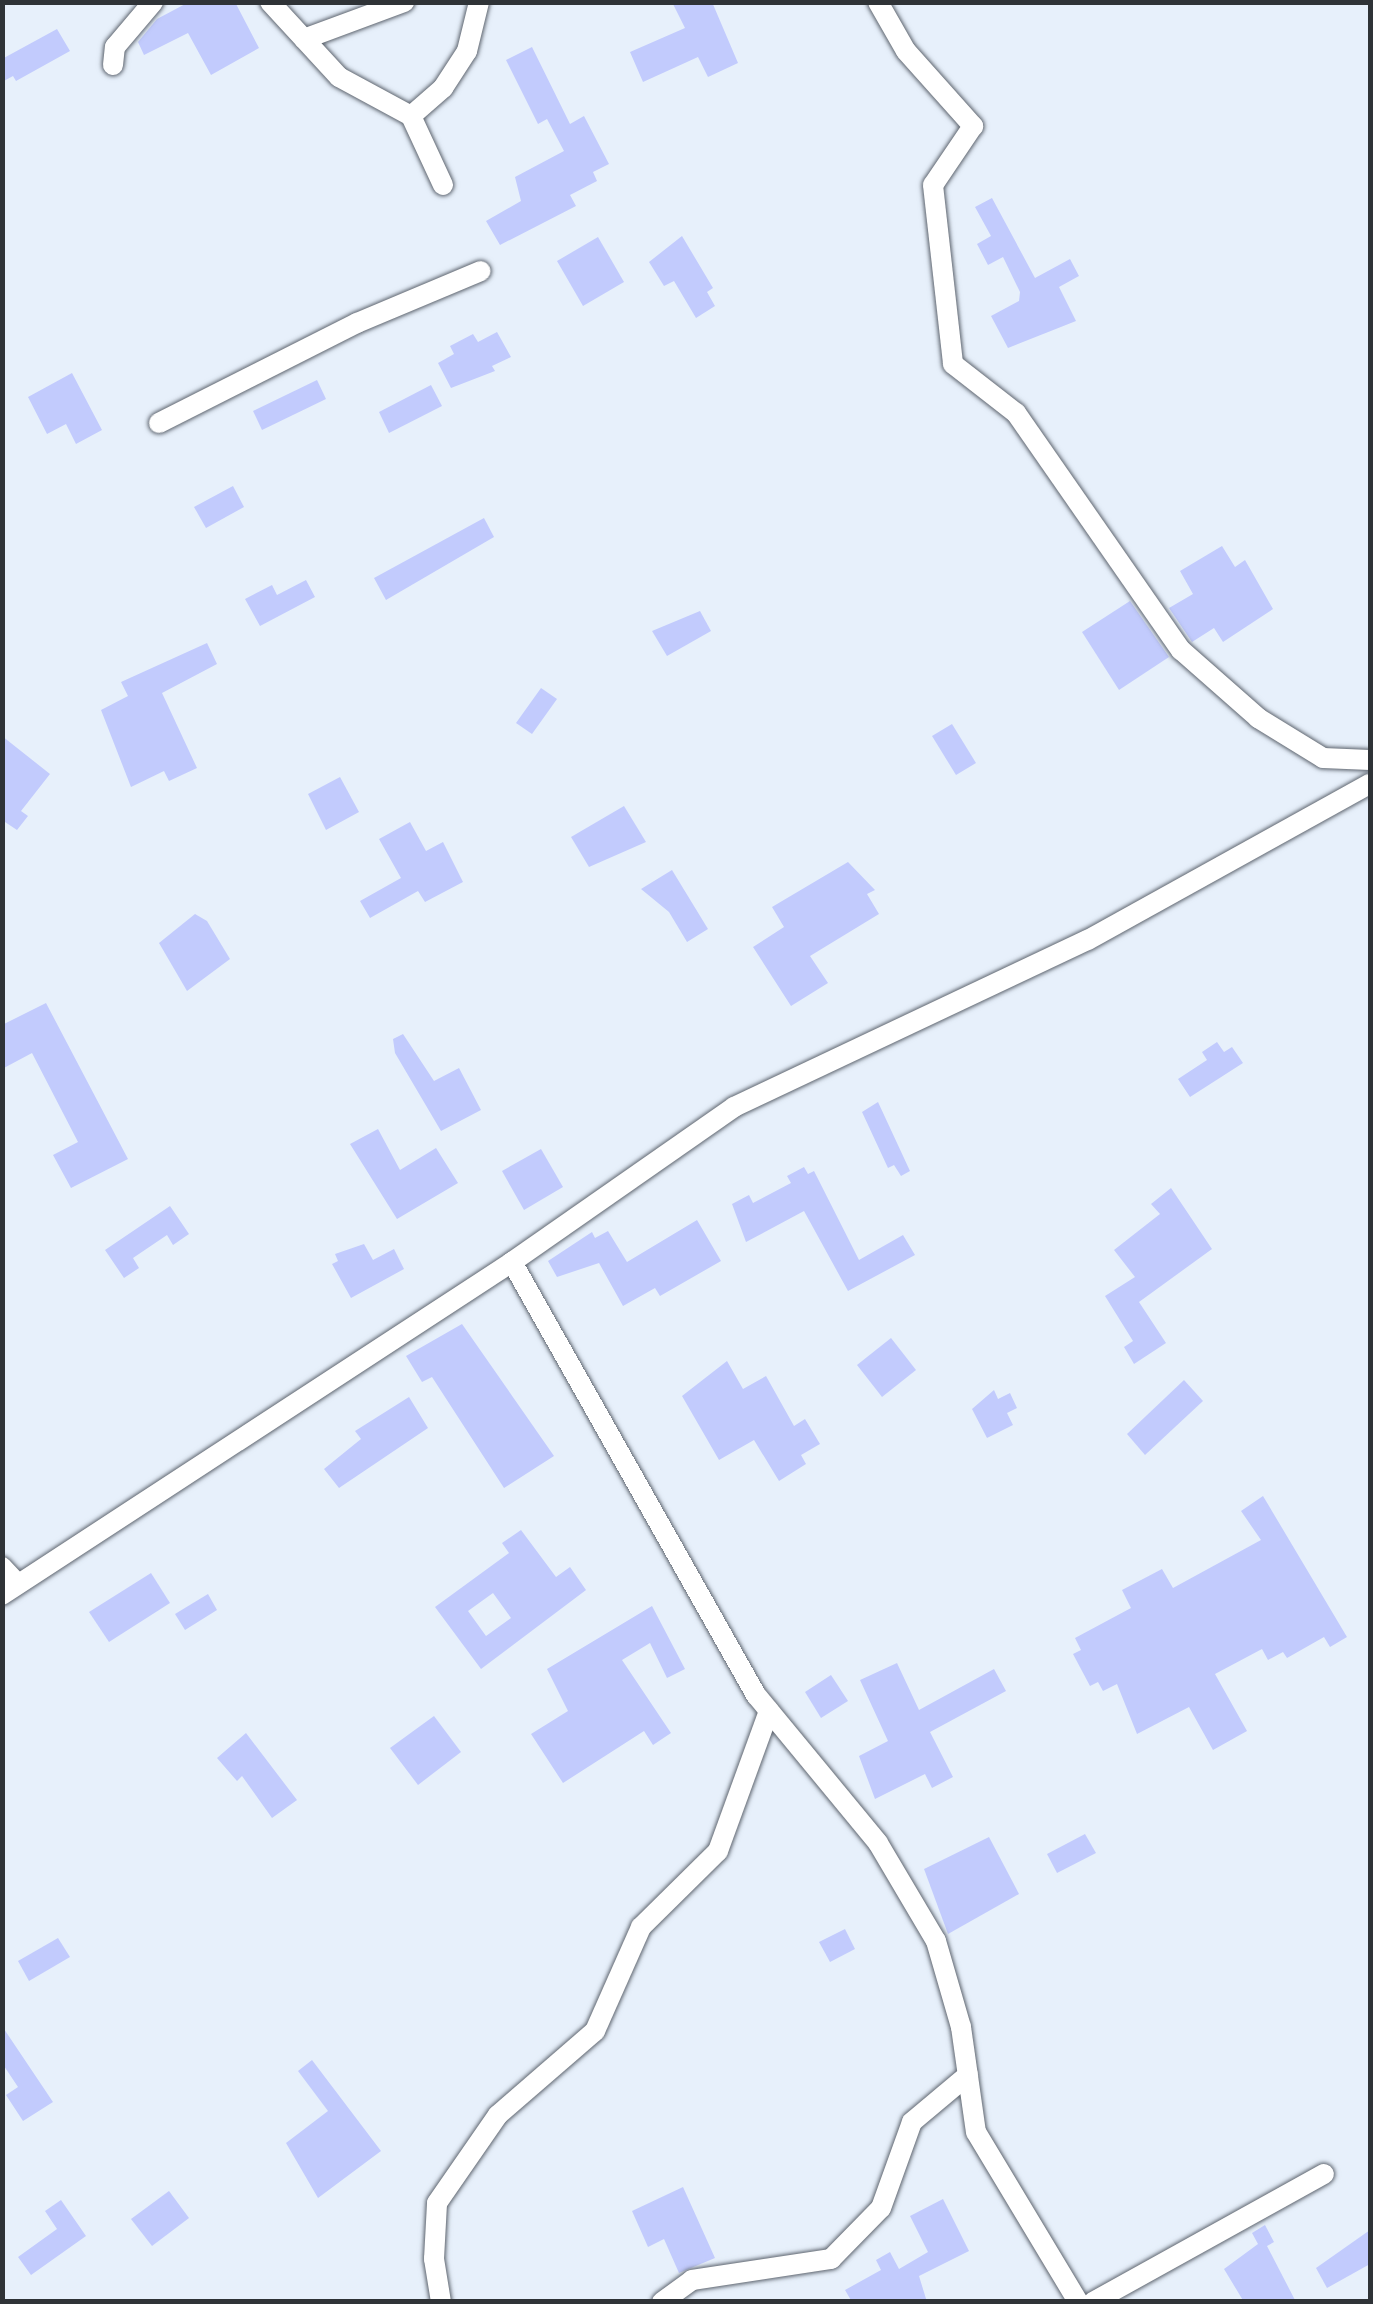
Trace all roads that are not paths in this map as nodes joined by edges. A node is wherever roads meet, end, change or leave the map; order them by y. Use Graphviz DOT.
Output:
graph roads {
  1 [pos="270,2"];
  2 [pos="404,2"];
  3 [pos="479,2"];
  4 [pos="878,2"];
  5 [pos="156,3"];
  6 [pos="304,40"];
  7 [pos="113,65"];
  8 [pos="411,116"];
  9 [pos="443,185"];
  10 [pos="480,271"];
  11 [pos="159,423"];
  12 [pos="1370,760"];
  13 [pos="1370,784"];
  14 [pos="512,1262"];
  15 [pos="7,1582"];
  16 [pos="769,1711"];
  17 [pos="968,2075"];
  18 [pos="1324,2174"];
  19 [pos="441,2302"];
  20 [pos="662,2302"];
  21 [pos="1078,2302"];
  22 [pos="1093,2302"];
  1 -- 6 [label="street"];
  2 -- 6 [label="street"];
  3 -- 8 [label="street"];
  4 -- 12 [label="street"];
  5 -- 7 [label="street"];
  6 -- 8 [label="street"];
  8 -- 9 [label="street"];
  10 -- 11 [label="street"];
  13 -- 14 [label="street"];
  14 -- 15 [label="street"];
  14 -- 16 [label="street"];
  16 -- 17 [label="street"];
  16 -- 19 [label="street"];
  17 -- 20 [label="street"];
  17 -- 21 [label="street"];
  18 -- 22 [label="street"];
}
